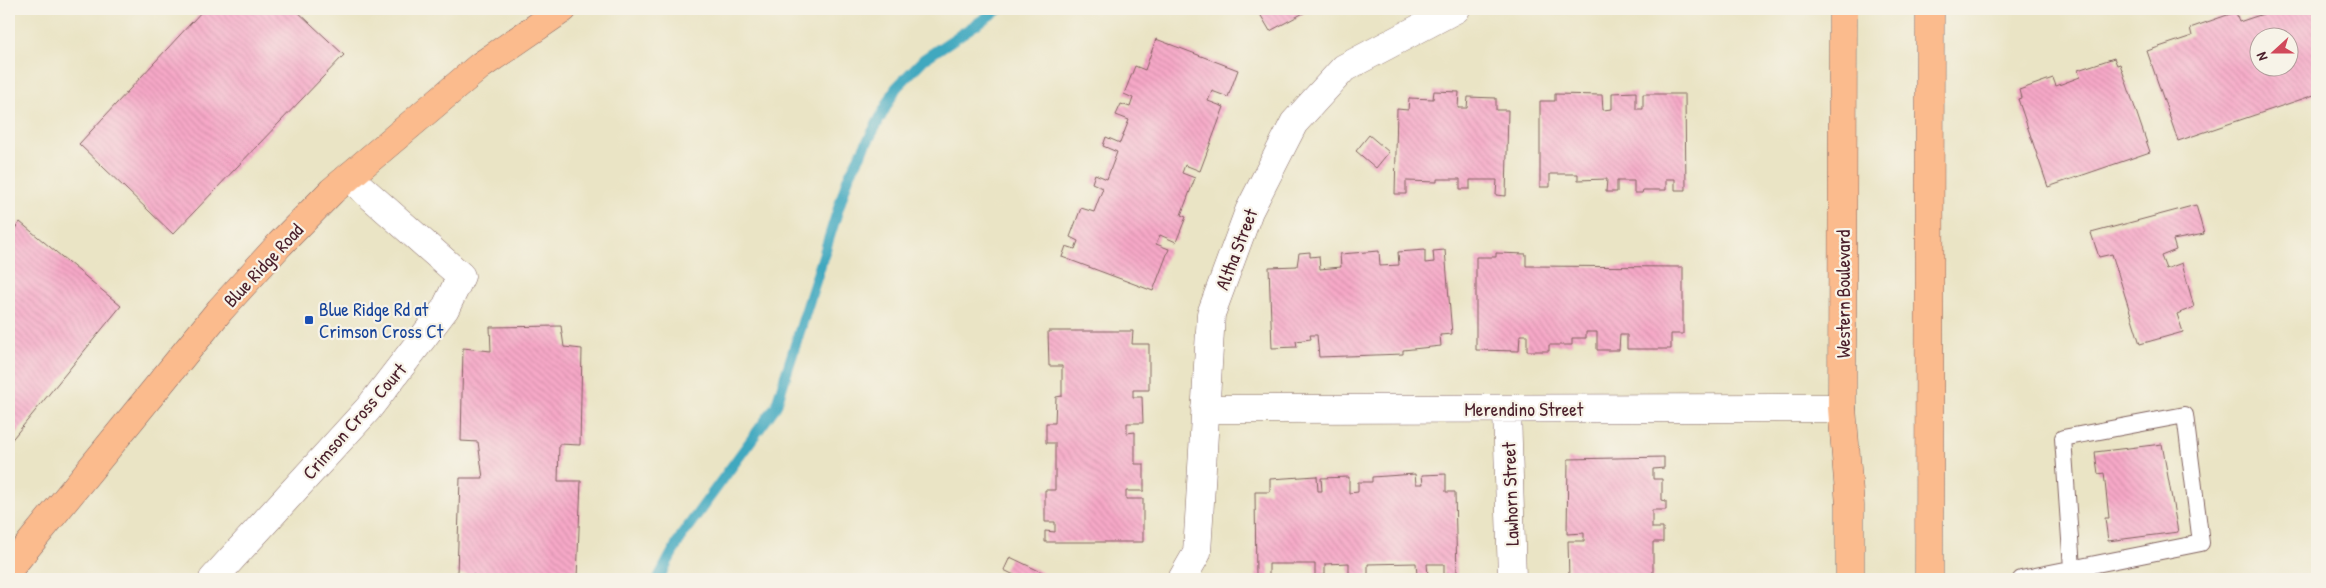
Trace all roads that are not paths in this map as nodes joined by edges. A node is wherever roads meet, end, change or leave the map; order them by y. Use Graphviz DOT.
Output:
graph roads {
  1 [pos="563,9"];
  2 [pos="1456,9"];
  3 [pos="1843,9"];
  4 [pos="1930,9"];
  5 [pos="349,177"];
  6 [pos="1842,408"];
  7 [pos="1205,409"];
  8 [pos="1507,410"];
  9 [pos="9,568"];
  10 [pos="2072,568"];
  11 [pos="213,579"];
  12 [pos="1182,579"];
  13 [pos="1512,579"];
  14 [pos="1850,579"];
  15 [pos="1929,579"];
  16 [pos="2021,579"];
  1 -- 5 [label="main road, Blue Ridge Road"];
  2 -- 7 [label="street, Altha Street"];
  3 -- 6 [label="main road, Western Boulevard"];
  4 -- 15 [label="main road"];
  5 -- 9 [label="main road, Blue Ridge Road"];
  5 -- 11 [label="street, Crimson Cross Court"];
  6 -- 8 [label="street, Merendino Street"];
  6 -- 14 [label="main road, Western Boulevard"];
  7 -- 8 [label="street, Merendino Street"];
  7 -- 12 [label="street, Altha Street"];
  8 -- 13 [label="street, Lawhorn Street"];
  10 -- 10 [label="lane"];
  10 -- 16 [label="lane"];
}
